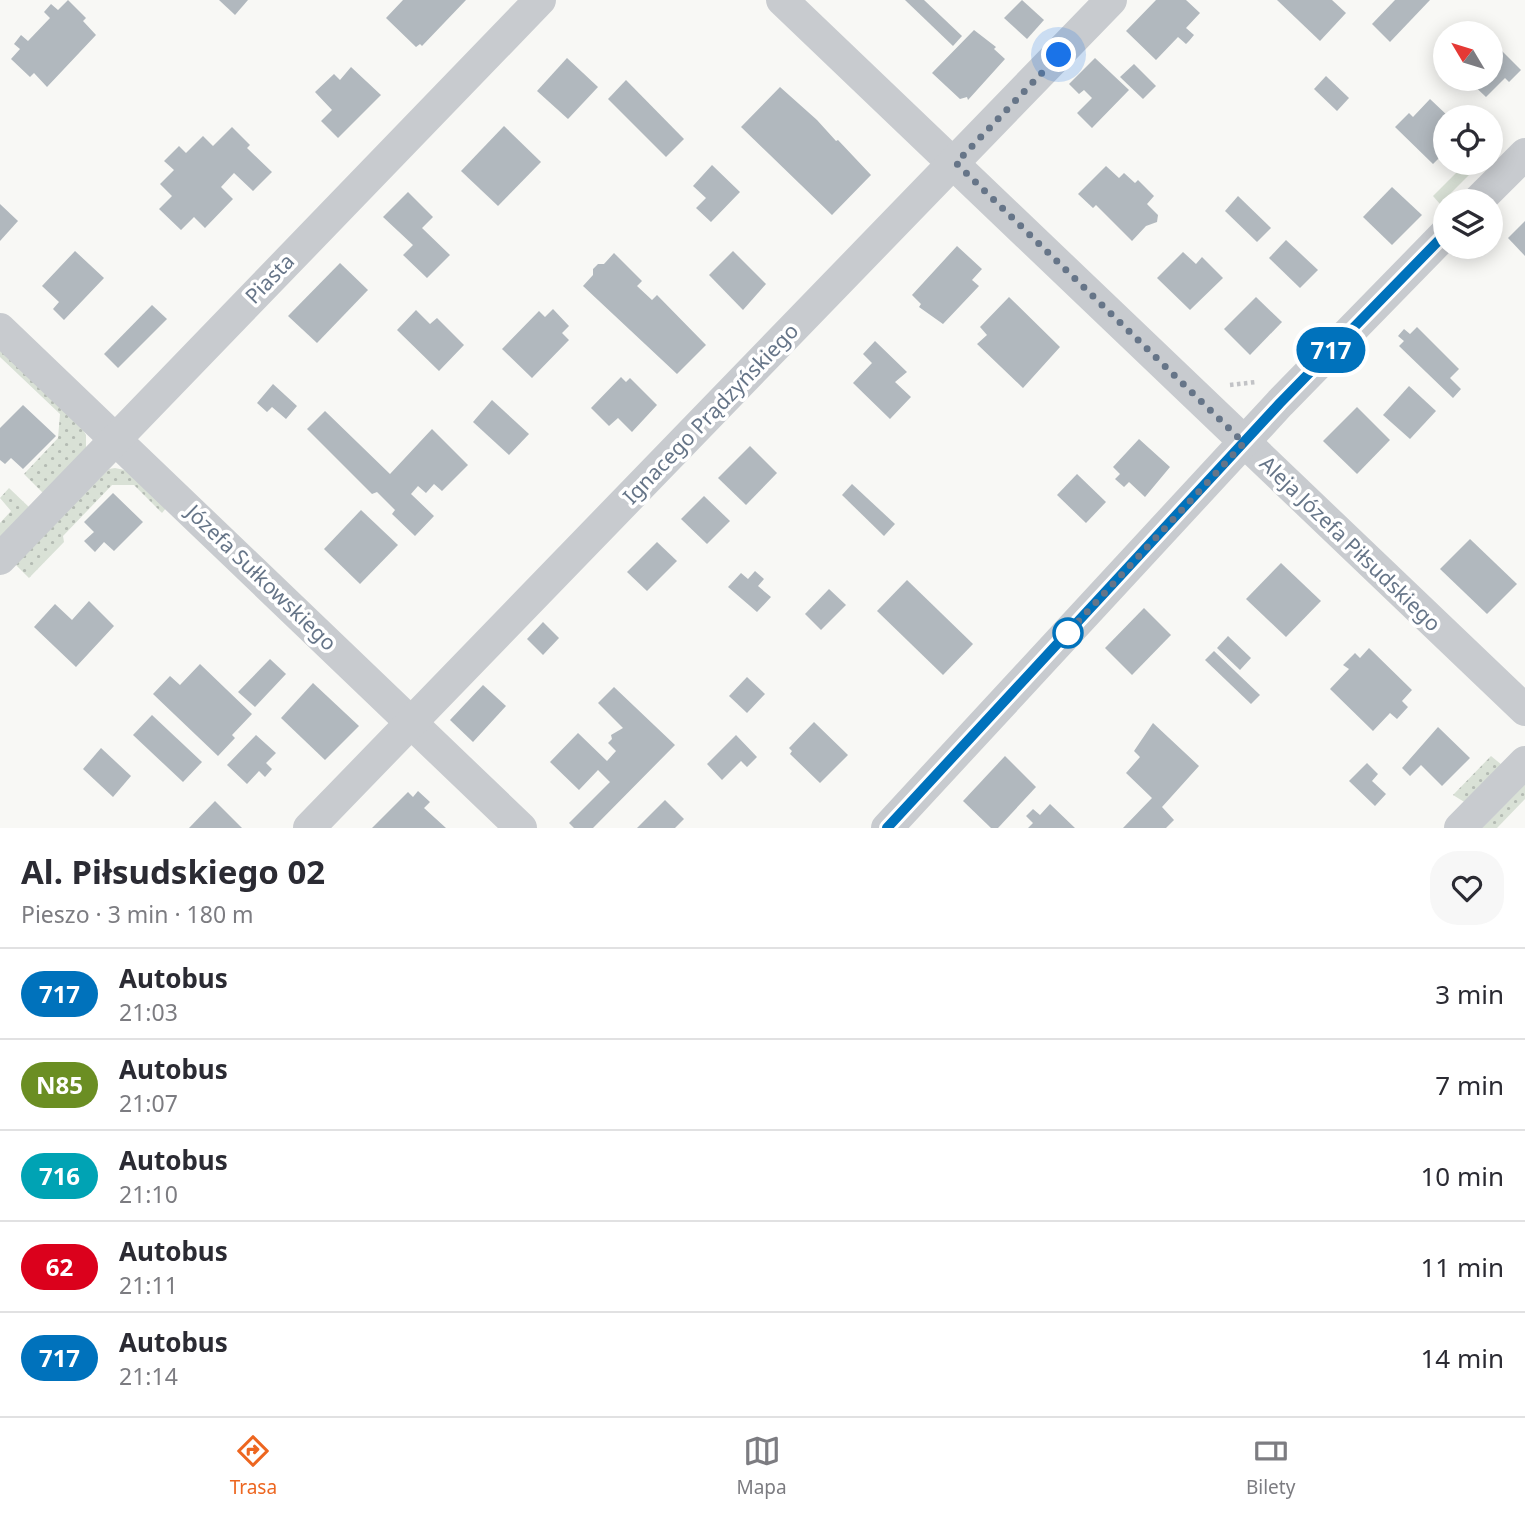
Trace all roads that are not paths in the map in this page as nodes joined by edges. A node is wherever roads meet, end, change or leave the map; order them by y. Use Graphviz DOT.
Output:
graph roads {
  1 [pos="540,0"];
  2 [pos="782,0"];
  3 [pos="1111,0"];
  4 [pos="1525,154"];
  5 [pos="956,163"];
  6 [pos="1490,189"];
  7 [pos="1433,247"];
  8 [pos="0,329"];
  9 [pos="115,439"];
  10 [pos="1244,443"];
  11 [pos="0,559"];
  12 [pos="1525,710"];
  13 [pos="411,722"];
  14 [pos="1525,762"];
  15 [pos="309,828"];
  16 [pos="521,828"];
  17 [pos="887,828"];
  18 [pos="1460,828"];
  1 -- 9 [label="street, Piasta"];
  2 -- 5 [label="street, Aleja Józefa Piłsudskiego"];
  3 -- 5 [label="street, Ignacego Prądzyńskiego"];
  4 -- 6 [label="street"];
  5 -- 10 [label="street, Aleja Józefa Piłsudskiego"];
  5 -- 13 [label="street, Ignacego Prądzyńskiego"];
  7 -- 10 [label="street"];
  8 -- 9 [label="street, Józefa Sułkowskiego"];
  9 -- 11 [label="street, Piasta"];
  9 -- 13 [label="street, Józefa Sułkowskiego"];
  10 -- 12 [label="street, Aleja Józefa Piłsudskiego"];
  10 -- 17 [label="street"];
  13 -- 15 [label="street, Ignacego Prądzyńskiego"];
  13 -- 16 [label="street, Józefa Sułkowskiego"];
  14 -- 18 [label="street"];
}
